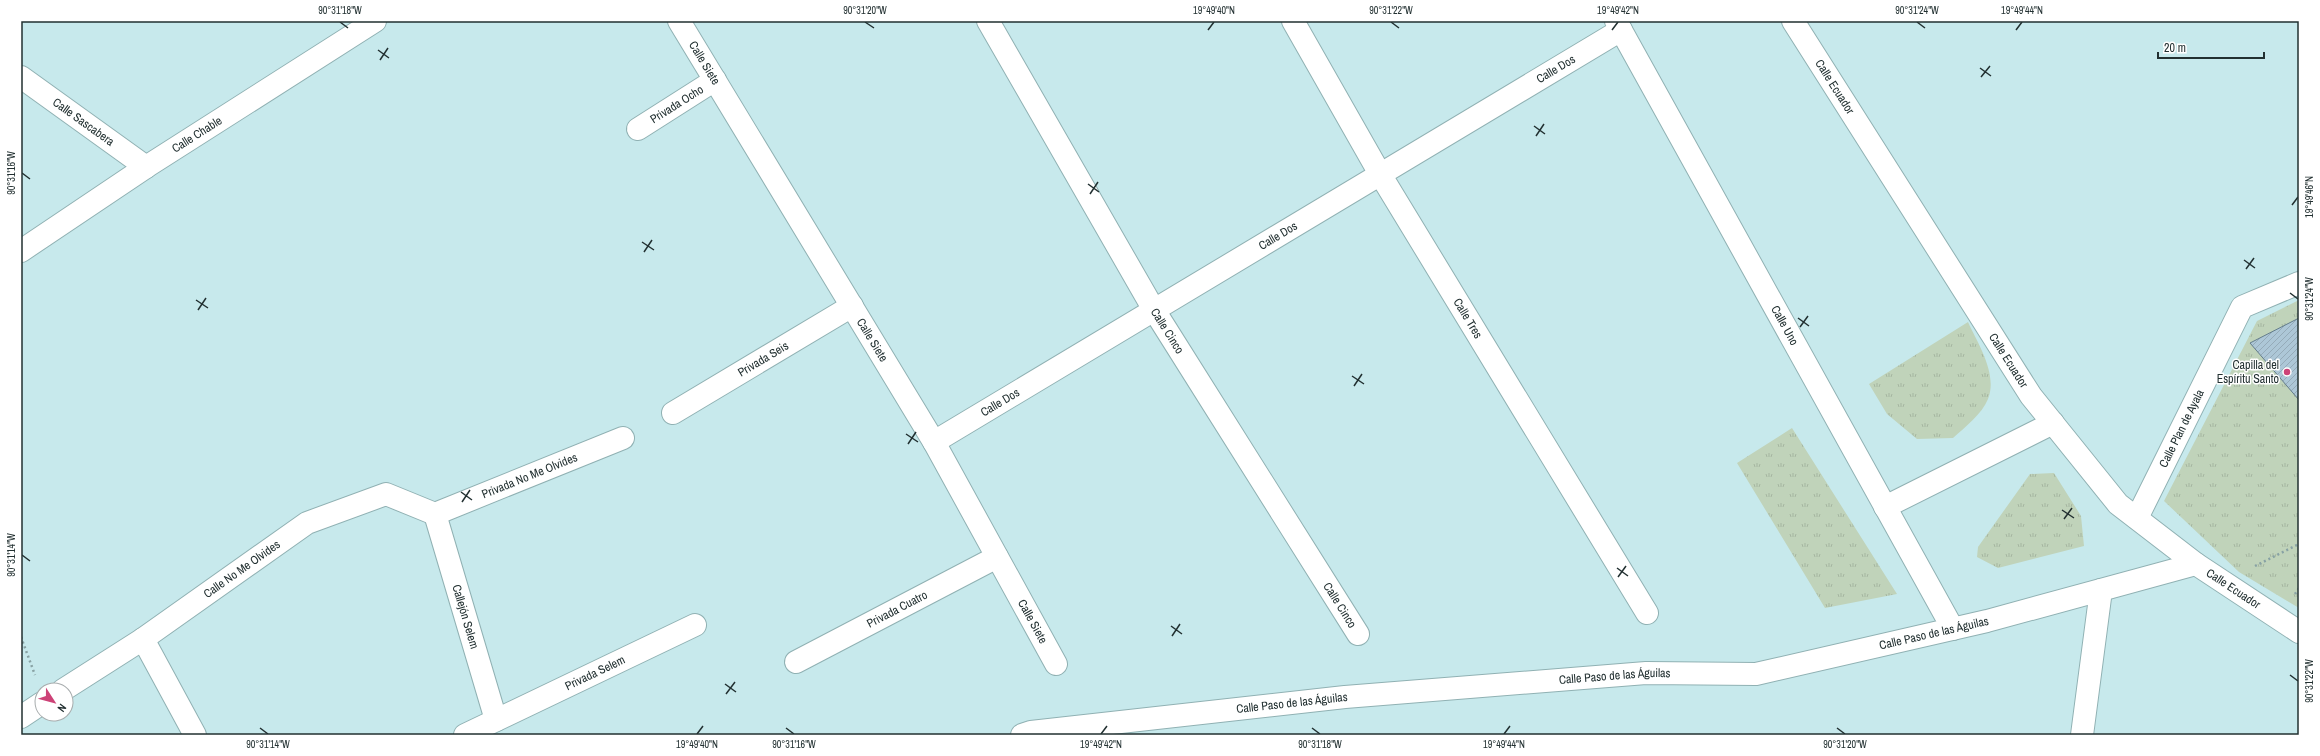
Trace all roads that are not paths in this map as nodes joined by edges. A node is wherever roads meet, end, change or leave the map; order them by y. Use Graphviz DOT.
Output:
graph roads {
  1 [pos="375,21"];
  2 [pos="680,21"];
  3 [pos="988,21"];
  4 [pos="1293,21"];
  5 [pos="1792,21"];
  6 [pos="1619,26"];
  7 [pos="21,77"];
  8 [pos="715,80"];
  9 [pos="638,129"];
  10 [pos="146,167"];
  11 [pos="1380,174"];
  12 [pos="21,252"];
  13 [pos="2299,283"];
  14 [pos="852,306"];
  15 [pos="1154,310"];
  16 [pos="673,413"];
  17 [pos="2052,423"];
  18 [pos="623,438"];
  19 [pos="934,442"];
  20 [pos="1885,507"];
  21 [pos="434,514"];
  22 [pos="2137,518"];
  23 [pos="998,557"];
  24 [pos="2196,564"];
  25 [pos="2101,590"];
  26 [pos="1647,614"];
  27 [pos="694,625"];
  28 [pos="1953,629"];
  29 [pos="2299,632"];
  30 [pos="1358,634"];
  31 [pos="143,639"];
  32 [pos="796,662"];
  33 [pos="1056,664"];
  34 [pos="74,683"];
  35 [pos="34,708"];
  36 [pos="21,717"];
  37 [pos="496,720"];
  38 [pos="195,735"];
  39 [pos="465,735"];
  40 [pos="1022,735"];
  41 [pos="2082,735"];
  1 -- 10 [label="street, Calle Chable"];
  2 -- 8 [label="street, Calle Siete"];
  3 -- 15 [label="street, Calle Cinco"];
  4 -- 11 [label="street, Calle Tres"];
  5 -- 17 [label="street, Calle Ecuador"];
  6 -- 11 [label="street, Calle Dos"];
  6 -- 20 [label="street, Calle Uno"];
  7 -- 10 [label="street, Calle Sascabera"];
  8 -- 9 [label="street, Privada Ocho"];
  8 -- 14 [label="street, Calle Siete"];
  10 -- 12 [label="street, Calle Chable"];
  11 -- 15 [label="street, Calle Dos"];
  11 -- 26 [label="street, Calle Tres"];
  13 -- 22 [label="street, Calle Plan de Ayala"];
  14 -- 16 [label="street, Privada Seis"];
  14 -- 19 [label="street, Calle Siete"];
  15 -- 19 [label="street, Calle Dos"];
  15 -- 30 [label="street, Calle Cinco"];
  17 -- 20 [label="street"];
  17 -- 22 [label="street, Calle Ecuador"];
  18 -- 21 [label="street, Privada No Me Olvides"];
  19 -- 23 [label="street, Calle Siete"];
  20 -- 28 [label="street, Calle Uno"];
  21 -- 31 [label="street, Calle No Me Olvides"];
  21 -- 37 [label="street, Callejón Selem"];
  22 -- 24 [label="street, Calle Ecuador"];
  23 -- 32 [label="street, Privada Cuatro"];
  23 -- 33 [label="street, Calle Siete"];
  24 -- 25 [label="street, Calle Paso de las Águilas"];
  24 -- 29 [label="street, Calle Ecuador"];
  25 -- 28 [label="street, Calle Paso de las Águilas"];
  25 -- 41 [label="street"];
  27 -- 37 [label="street, Privada Selem"];
  28 -- 40 [label="street, Calle Paso de las Águilas"];
  31 -- 34 [label="street, Calle No Me Olvides"];
  31 -- 38 [label="street"];
  35 -- 36 [label="street"];
  37 -- 39 [label="street, Privada Selem"];
}
